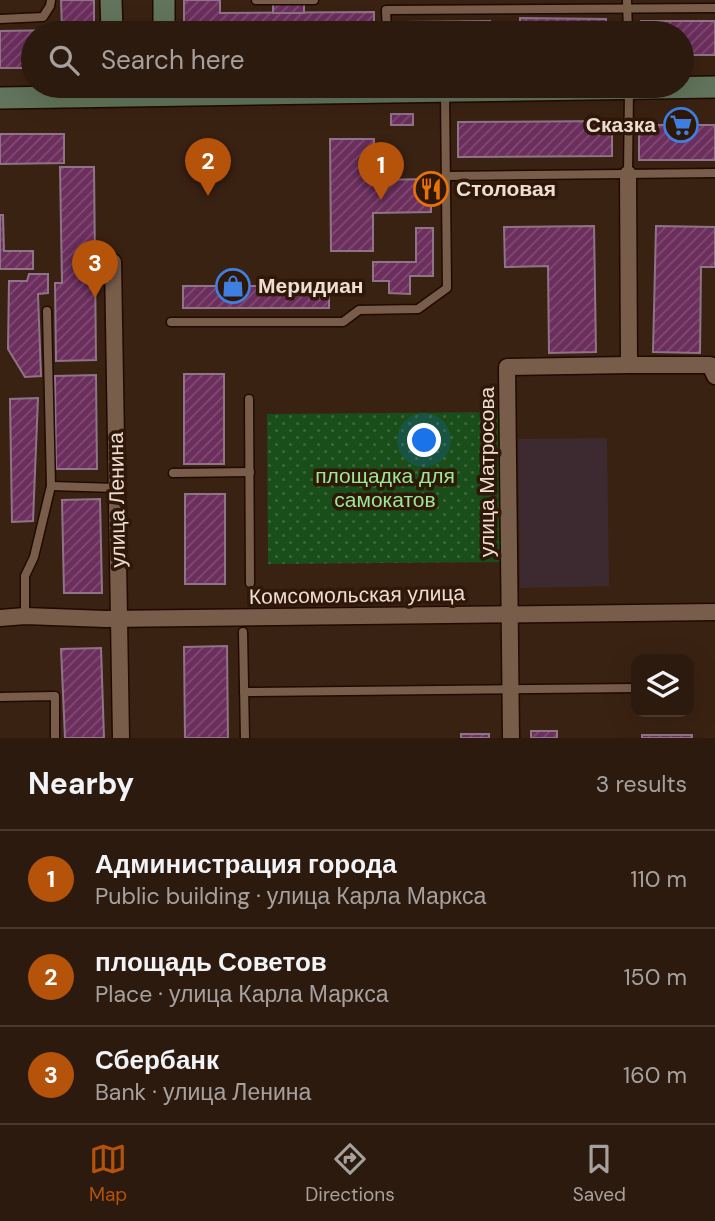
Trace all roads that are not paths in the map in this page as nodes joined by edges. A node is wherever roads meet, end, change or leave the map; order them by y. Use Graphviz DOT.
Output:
graph roads {
  1 [pos="51,0"];
  2 [pos="111,0"];
  3 [pos="164,0"];
  4 [pos="256,0"];
  5 [pos="314,0"];
  6 [pos="627,4"];
  7 [pos="715,8"];
  8 [pos="0,19"];
  9 [pos="112,21"];
  10 [pos="164,21"];
  11 [pos="386,21"];
  12 [pos="694,87"];
  13 [pos="715,87"];
  14 [pos="21,97"];
  15 [pos="0,98"];
  16 [pos="445,98"];
  17 [pos="629,98"];
  18 [pos="715,173"];
  19 [pos="628,174"];
  20 [pos="446,176"];
  21 [pos="113,262"];
  22 [pos="47,311"];
  23 [pos="171,322"];
  24 [pos="629,365"];
  25 [pos="715,376"];
  26 [pos="249,400"];
  27 [pos="250,472"];
  28 [pos="173,473"];
  29 [pos="51,486"];
  30 [pos="116,488"];
  31 [pos="250,583"];
  32 [pos="715,612"];
  33 [pos="509,614"];
  34 [pos="25,616"];
  35 [pos="0,618"];
  36 [pos="120,619"];
  37 [pos="243,632"];
  38 [pos="631,688"];
  39 [pos="510,689"];
  40 [pos="244,692"];
  41 [pos="0,697"];
  42 [pos="55,738"];
  43 [pos="121,738"];
  44 [pos="245,738"];
  45 [pos="511,738"];
  1 -- 8 [label="lane"];
  2 -- 9 [label="main road"];
  3 -- 10 [label="main road"];
  4 -- 5 [label="lane"];
  6 -- 7 [label="lane"];
  6 -- 11 [label="lane"];
  12 -- 13 [label="main road"];
  14 -- 15 [label="main road"];
  16 -- 20 [label="lane"];
  17 -- 19 [label="lane"];
  18 -- 19 [label="lane"];
  19 -- 20 [label="lane"];
  19 -- 24 [label="street"];
  20 -- 23 [label="lane"];
  21 -- 30 [label="street, улица Ленина"];
  22 -- 29 [label="lane"];
  24 -- 25 [label="street, улица Матросова"];
  24 -- 33 [label="street, улица Матросова"];
  26 -- 27 [label="lane"];
  27 -- 28 [label="lane"];
  27 -- 31 [label="lane"];
  29 -- 30 [label="lane"];
  29 -- 34 [label="lane"];
  30 -- 36 [label="street, улица Ленина"];
  32 -- 33 [label="street, Комсомольская улица"];
  33 -- 36 [label="street, Комсомольская улица"];
  33 -- 39 [label="street"];
  34 -- 35 [label="street, Комсомольская улица"];
  34 -- 36 [label="street, Комсомольская улица"];
  36 -- 43 [label="street, улица Ленина"];
  37 -- 40 [label="lane"];
  38 -- 39 [label="lane"];
  39 -- 40 [label="lane"];
  39 -- 45 [label="street"];
  40 -- 44 [label="lane"];
  41 -- 42 [label="lane"];
}
